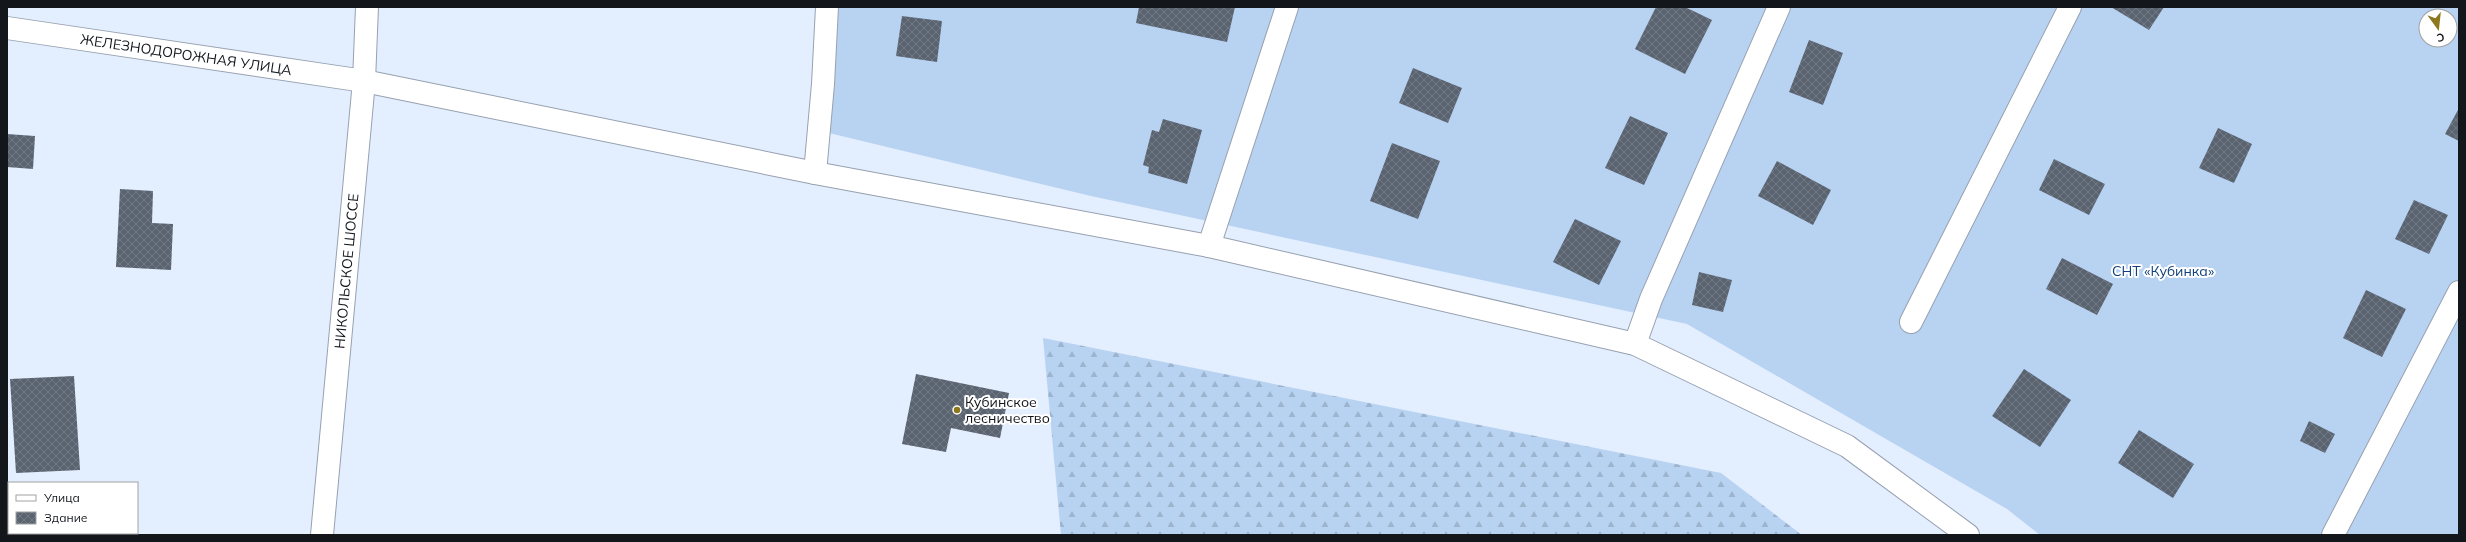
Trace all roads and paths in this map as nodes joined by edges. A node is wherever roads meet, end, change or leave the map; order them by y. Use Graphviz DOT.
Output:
graph roads {
  1 [pos="367,7"];
  2 [pos="827,7"];
  3 [pos="1287,7"];
  4 [pos="1779,7"];
  5 [pos="2070,7"];
  6 [pos="7,28"];
  7 [pos="364,81"];
  8 [pos="816,173"];
  9 [pos="1209,246"];
  10 [pos="2459,292"];
  11 [pos="1912,322"];
  12 [pos="1635,344"];
  13 [pos="322,535"];
  14 [pos="1968,535"];
  15 [pos="2333,535"];
  1 -- 7 [label="street, НИКОЛЬСКОЕ ШОССЕ"];
  2 -- 8 [label="street"];
  3 -- 9 [label="street"];
  4 -- 12 [label="street"];
  5 -- 11 [label="street"];
  6 -- 7 [label="street, ЖЕЛЕЗНОДОРОЖНАЯ УЛИЦА"];
  7 -- 8 [label="street, ЖЕЛЕЗНОДОРОЖНАЯ УЛИЦА"];
  7 -- 13 [label="street, НИКОЛЬСКОЕ ШОССЕ"];
  8 -- 9 [label="street, ЖЕЛЕЗНОДОРОЖНАЯ УЛИЦА"];
  9 -- 12 [label="street, ЖЕЛЕЗНОДОРОЖНАЯ УЛИЦА"];
  10 -- 15 [label="street"];
  12 -- 14 [label="street, ЖЕЛЕЗНОДОРОЖНАЯ УЛИЦА"];
}
